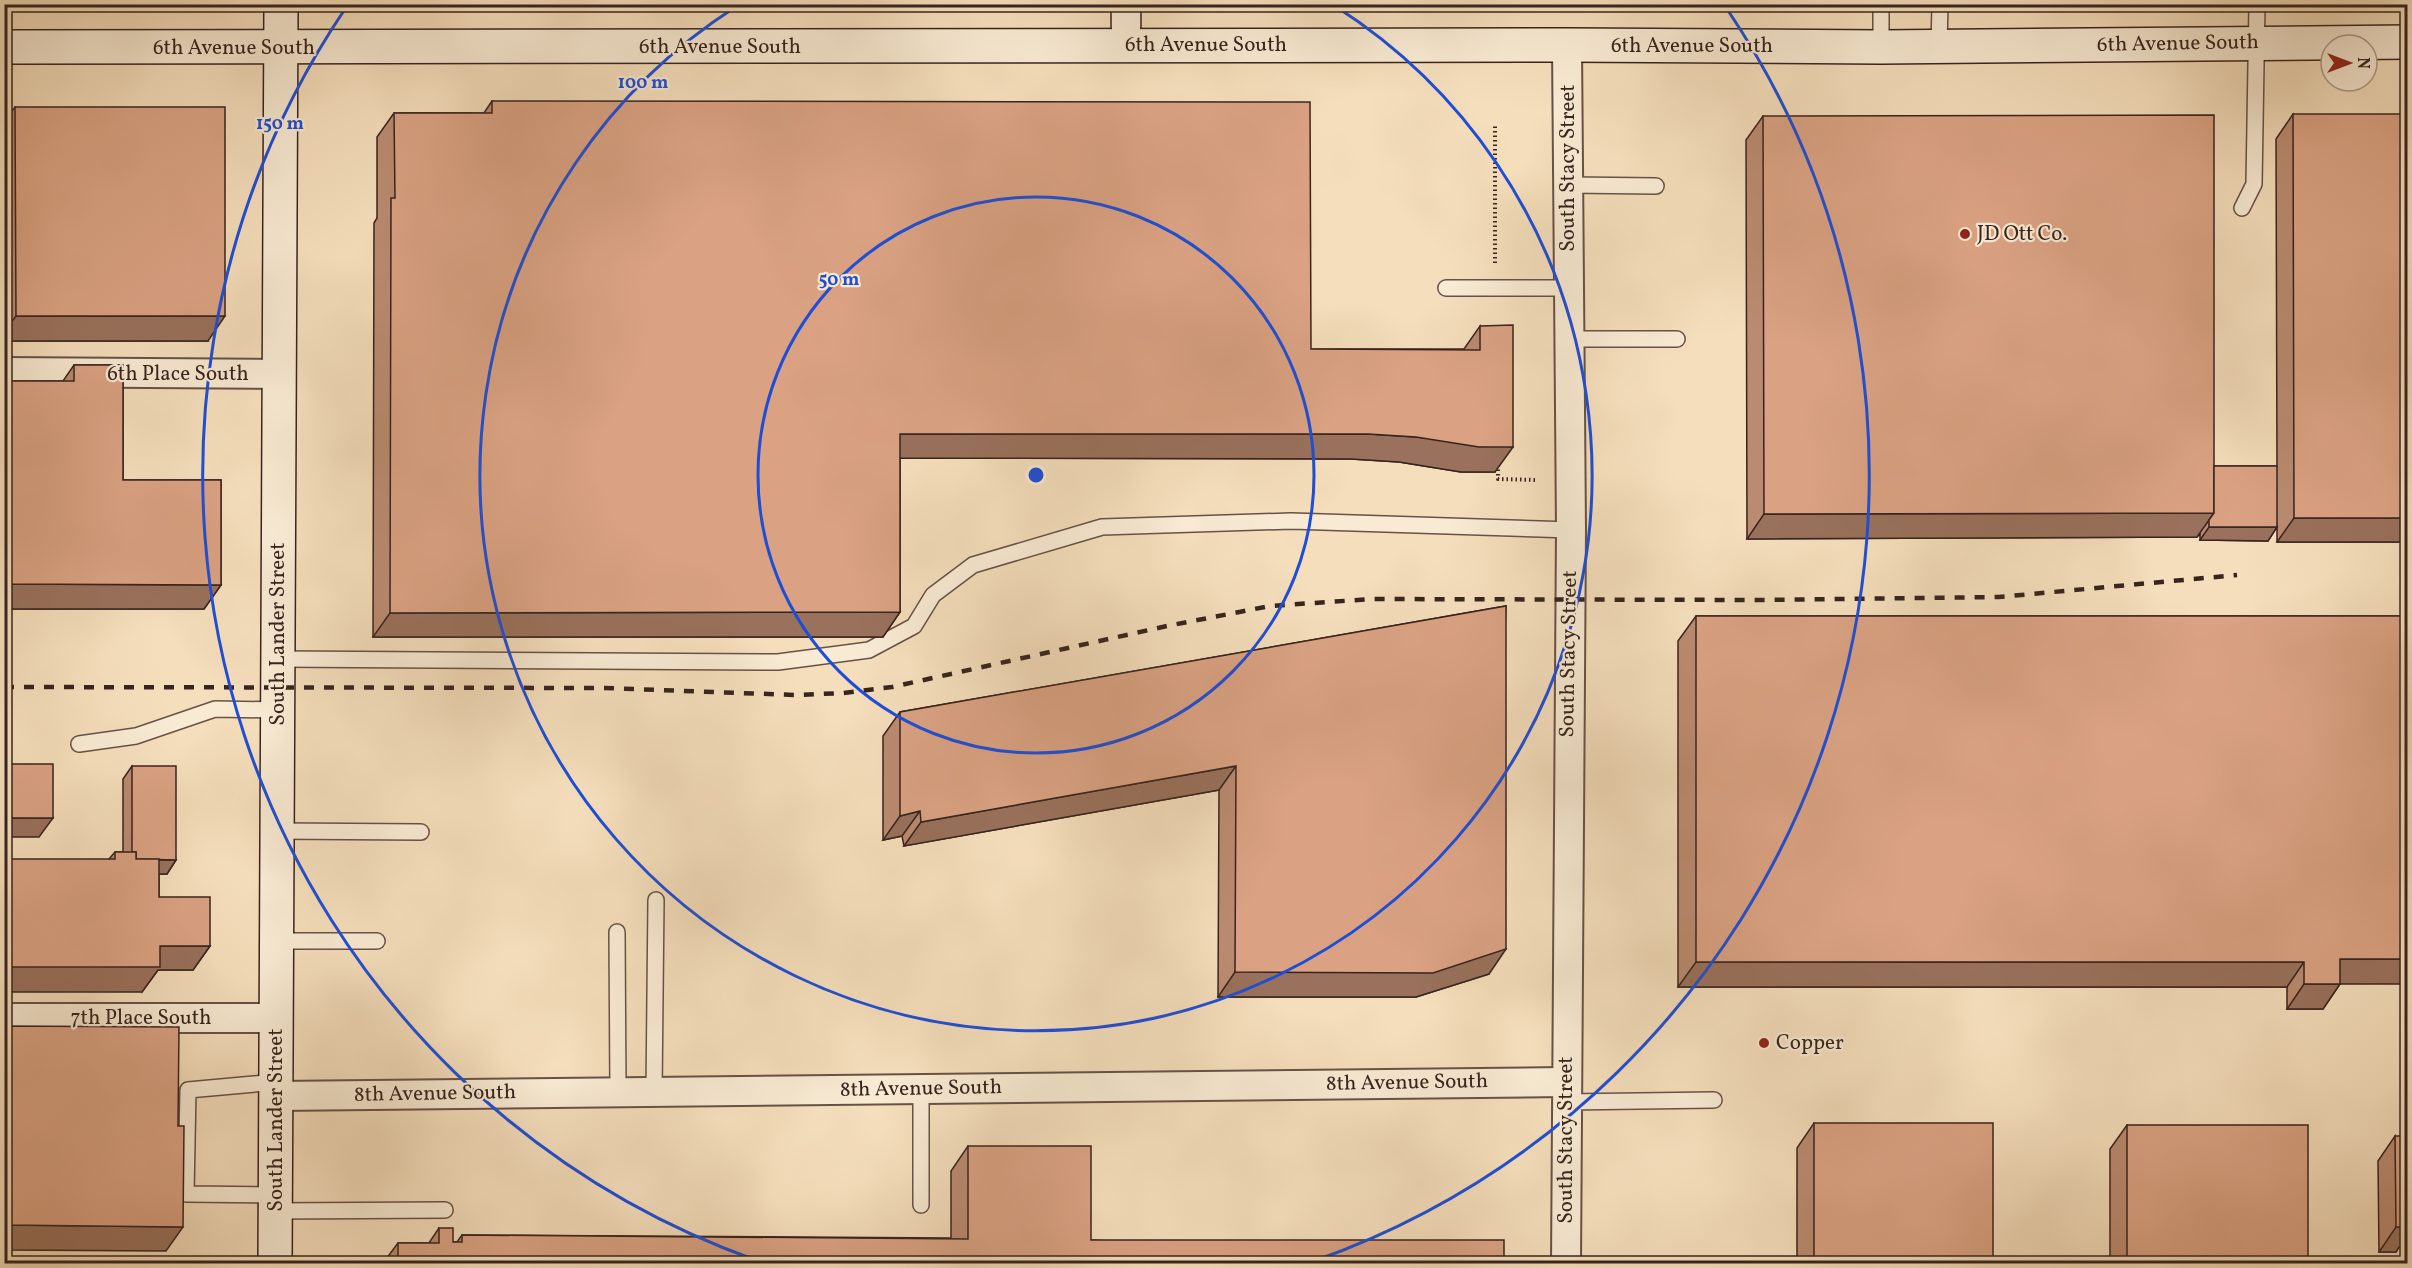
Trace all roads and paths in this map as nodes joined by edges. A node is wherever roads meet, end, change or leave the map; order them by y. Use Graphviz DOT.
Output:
graph roads {
  1 [pos="281,4"];
  2 [pos="1126,4"];
  3 [pos="1881,4"];
  4 [pos="1940,4"];
  5 [pos="2257,4"];
  6 [pos="2408,42"];
  7 [pos="2256,43"];
  8 [pos="1126,45"];
  9 [pos="1567,45"];
  10 [pos="1939,46"];
  11 [pos="4,47"];
  12 [pos="1881,47"];
  13 [pos="280,49"];
  14 [pos="1495,126"];
  15 [pos="1568,185"];
  16 [pos="1656,186"];
  17 [pos="2242,208"];
  18 [pos="1446,288"];
  19 [pos="1497,288"];
  20 [pos="1569,288"];
  21 [pos="1569,339"];
  22 [pos="1677,339"];
  23 [pos="4,372"];
  24 [pos="279,374"];
  25 [pos="1498,456"];
  26 [pos="1537,480"];
  27 [pos="1571,530"];
  28 [pos="278,659"];
  29 [pos="278,710"];
  30 [pos="79,744"];
  31 [pos="277,831"];
  32 [pos="421,832"];
  33 [pos="656,900"];
  34 [pos="617,932"];
  35 [pos="277,941"];
  36 [pos="377,941"];
  37 [pos="4,1018"];
  38 [pos="277,1018"];
  39 [pos="277,1089"];
  40 [pos="921,1089"];
  41 [pos="618,1092"];
  42 [pos="654,1092"];
  43 [pos="1565,1092"];
  44 [pos="1714,1100"];
  45 [pos="275,1203"];
  46 [pos="921,1205"];
  47 [pos="445,1210"];
  48 [pos="275,1263"];
  49 [pos="1566,1263"];
  1 -- 13 [label="street, South Lander Street"];
  2 -- 8 [label="street"];
  3 -- 12 [label="lane"];
  4 -- 10 [label="lane"];
  5 -- 7 [label="lane"];
  6 -- 7 [label="street, 6th Avenue South"];
  7 -- 10 [label="street, 6th Avenue South"];
  7 -- 17 [label="lane"];
  8 -- 9 [label="street, 6th Avenue South"];
  8 -- 13 [label="street, 6th Avenue South"];
  9 -- 12 [label="street, 6th Avenue South"];
  9 -- 15 [label="street, South Stacy Street"];
  10 -- 12 [label="street, 6th Avenue South"];
  11 -- 13 [label="street, 6th Avenue South"];
  13 -- 24 [label="street, South Lander Street"];
  14 -- 19 [label="path"];
  15 -- 16 [label="lane"];
  15 -- 20 [label="street, South Stacy Street"];
  18 -- 19 [label="lane"];
  19 -- 20 [label="lane"];
  20 -- 21 [label="street, South Stacy Street"];
  21 -- 22 [label="lane"];
  21 -- 27 [label="street, South Stacy Street"];
  23 -- 24 [label="street, 6th Place South"];
  24 -- 28 [label="street, South Lander Street"];
  25 -- 26 [label="path"];
  27 -- 28 [label="lane"];
  27 -- 43 [label="street, South Stacy Street"];
  28 -- 29 [label="street, South Lander Street"];
  29 -- 30 [label="lane"];
  29 -- 31 [label="street, South Lander Street"];
  31 -- 32 [label="lane"];
  31 -- 35 [label="street, South Lander Street"];
  33 -- 42 [label="lane"];
  34 -- 41 [label="lane"];
  35 -- 36 [label="lane"];
  35 -- 38 [label="street, South Lander Street"];
  37 -- 38 [label="street, 7th Place South"];
  38 -- 39 [label="street, South Lander Street"];
  39 -- 41 [label="street, 8th Avenue South"];
  39 -- 45 [label="street, South Lander Street"];
  39 -- 45 [label="lane"];
  40 -- 42 [label="street, 8th Avenue South"];
  40 -- 43 [label="street, 8th Avenue South"];
  40 -- 46 [label="lane"];
  41 -- 42 [label="street, 8th Avenue South"];
  43 -- 44 [label="lane"];
  43 -- 49 [label="street, South Stacy Street"];
  45 -- 47 [label="lane"];
  45 -- 48 [label="street, South Lander Street"];
}
